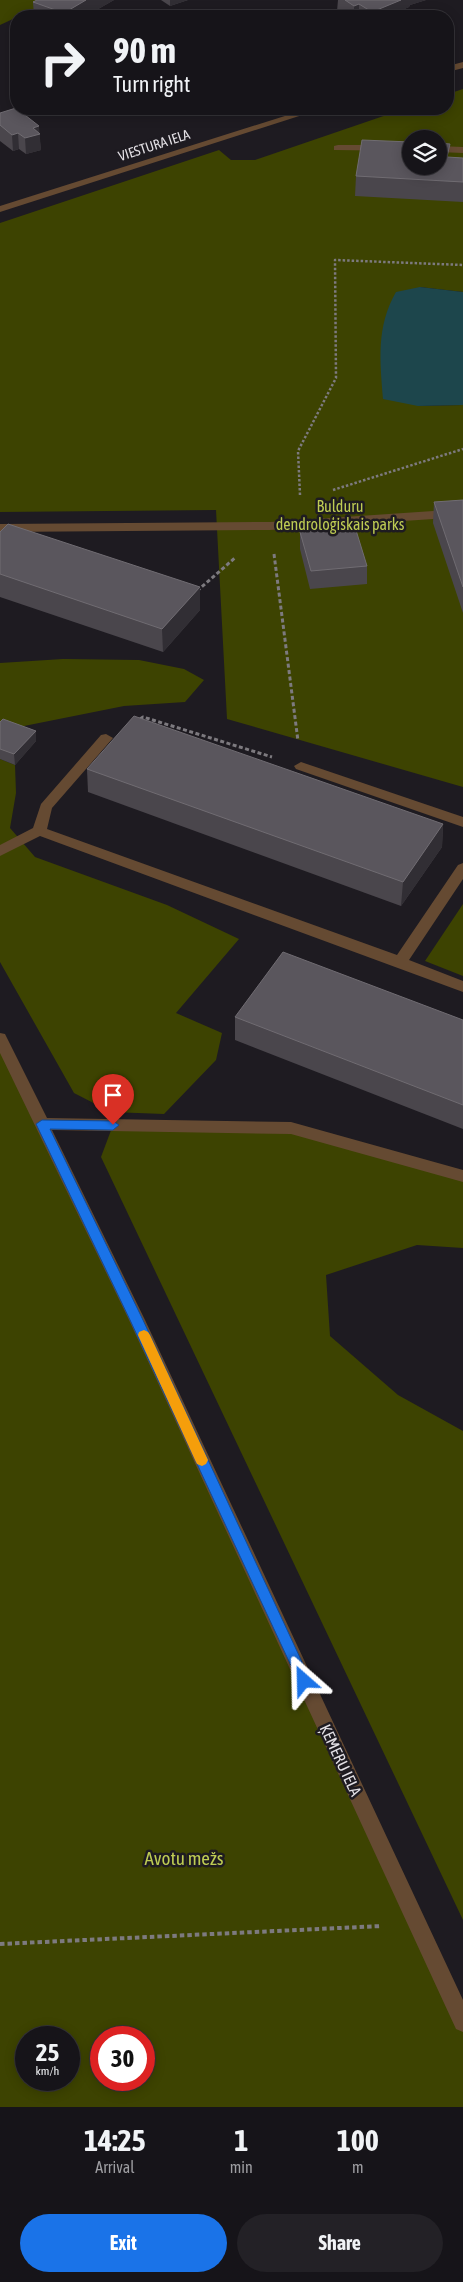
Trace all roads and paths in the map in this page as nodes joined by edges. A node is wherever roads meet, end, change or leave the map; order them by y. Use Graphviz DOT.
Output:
graph roads {
  1 [pos="297,115"];
  2 [pos="338,148"];
  3 [pos="402,148"];
  4 [pos="447,149"];
  5 [pos="463,150"];
  6 [pos="0,209"];
  7 [pos="463,265"];
  8 [pos="463,449"];
  9 [pos="328,492"];
  10 [pos="301,500"];
  11 [pos="463,513"];
  12 [pos="270,526"];
  13 [pos="0,528"];
  14 [pos="197,591"];
  15 [pos="106,738"];
  16 [pos="301,766"];
  17 [pos="463,822"];
  18 [pos="39,831"];
  19 [pos="0,851"];
  20 [pos="463,868"];
  21 [pos="400,962"];
  22 [pos="463,987"];
  23 [pos="0,1038"];
  24 [pos="42,1124"];
  25 [pos="463,1176"];
  26 [pos="418,1925"];
  27 [pos="0,1944"];
  28 [pos="463,2022"];
  1 -- 6 [label="street, VIESTURA IELA"];
  2 -- 3 [label="street"];
  4 -- 5 [label="street"];
  7 -- 10 [label="path"];
  8 -- 9 [label="path"];
  11 -- 12 [label="street"];
  12 -- 13 [label="street"];
  12 -- 14 [label="path"];
  12 -- 16 [label="path"];
  15 -- 16 [label="path"];
  15 -- 18 [label="street"];
  16 -- 17 [label="street"];
  18 -- 19 [label="street"];
  18 -- 21 [label="street"];
  20 -- 21 [label="street"];
  21 -- 22 [label="street"];
  23 -- 24 [label="street, ĶEMERU IELA"];
  24 -- 25 [label="street"];
  24 -- 26 [label="street, ĶEMERU IELA"];
  26 -- 27 [label="path"];
  26 -- 28 [label="street, ĶEMERU IELA"];
}
